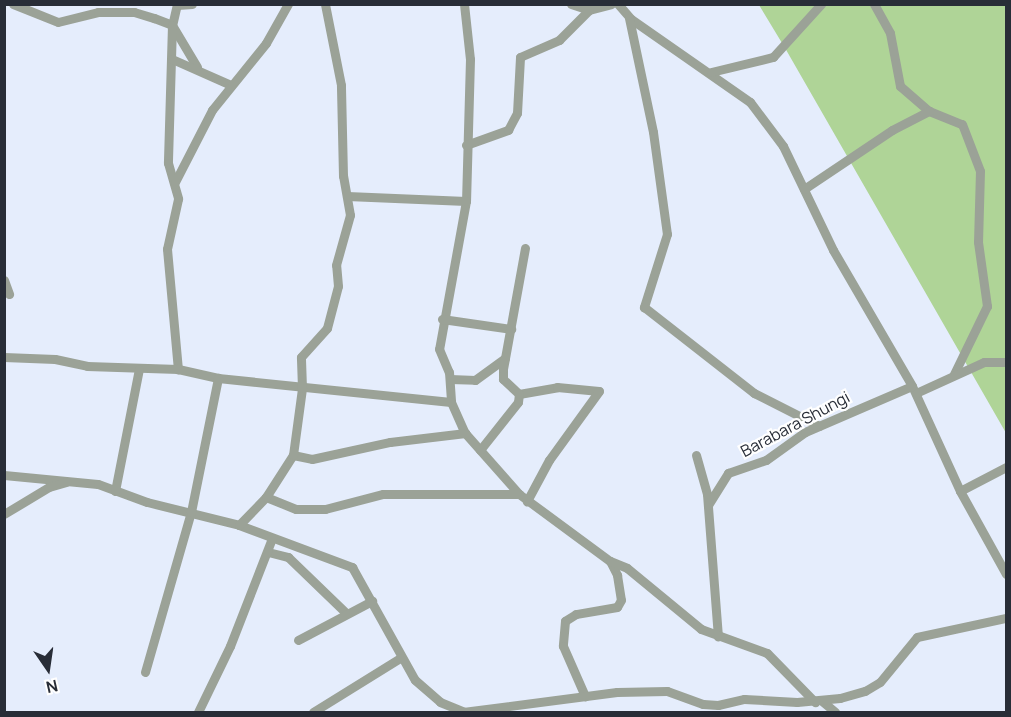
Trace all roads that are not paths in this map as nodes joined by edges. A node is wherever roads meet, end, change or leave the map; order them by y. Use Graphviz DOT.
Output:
graph roads {
  1 [pos="192,4"];
  2 [pos="288,4"];
  3 [pos="324,4"];
  4 [pos="464,4"];
  5 [pos="571,4"];
  6 [pos="611,4"];
  7 [pos="618,4"];
  8 [pos="821,4"];
  9 [pos="874,4"];
  10 [pos="177,5"];
  11 [pos="4,6"];
  12 [pos="15,7"];
  13 [pos="88,9"];
  14 [pos="589,10"];
  15 [pos="629,18"];
  16 [pos="172,24"];
  17 [pos="172,59"];
  18 [pos="197,67"];
  19 [pos="711,72"];
  20 [pos="231,85"];
  21 [pos="929,111"];
  22 [pos="466,145"];
  23 [pos="176,182"];
  24 [pos="804,189"];
  25 [pos="347,196"];
  26 [pos="466,201"];
  27 [pos="525,248"];
  28 [pos="4,280"];
  29 [pos="9,294"];
  30 [pos="442,319"];
  31 [pos="511,329"];
  32 [pos="4,357"];
  33 [pos="505,358"];
  34 [pos="1006,362"];
  35 [pos="139,369"];
  36 [pos="178,369"];
  37 [pos="954,374"];
  38 [pos="218,378"];
  39 [pos="450,379"];
  40 [pos="302,388"];
  41 [pos="914,390"];
  42 [pos="519,394"];
  43 [pos="451,402"];
  44 [pos="819,426"];
  45 [pos="465,433"];
  46 [pos="480,450"];
  47 [pos="293,455"];
  48 [pos="696,455"];
  49 [pos="1006,467"];
  50 [pos="4,475"];
  51 [pos="71,480"];
  52 [pos="116,491"];
  53 [pos="960,491"];
  54 [pos="519,494"];
  55 [pos="266,497"];
  56 [pos="527,501"];
  57 [pos="708,506"];
  58 [pos="191,512"];
  59 [pos="4,514"];
  60 [pos="239,525"];
  61 [pos="272,537"];
  62 [pos="268,552"];
  63 [pos="610,561"];
  64 [pos="1006,574"];
  65 [pos="372,601"];
  66 [pos="346,614"];
  67 [pos="1006,618"];
  68 [pos="718,637"];
  69 [pos="298,640"];
  70 [pos="400,658"];
  71 [pos="146,672"];
  72 [pos="585,696"];
  73 [pos="818,701"];
  74 [pos="198,712"];
  75 [pos="313,712"];
  76 [pos="465,712"];
  77 [pos="835,712"];
  1 -- 10 [label="street"];
  2 -- 20 [label="street"];
  3 -- 25 [label="street"];
  4 -- 22 [label="street"];
  5 -- 14 [label="street"];
  6 -- 14 [label="street"];
  7 -- 15 [label="street"];
  8 -- 19 [label="street"];
  9 -- 21 [label="street"];
  10 -- 16 [label="street"];
  11 -- 12 [label="street"];
  12 -- 13 [label="street"];
  13 -- 16 [label="street"];
  14 -- 22 [label="street"];
  15 -- 19 [label="street"];
  15 -- 44 [label="street"];
  16 -- 17 [label="street"];
  16 -- 18 [label="street"];
  17 -- 18 [label="street"];
  17 -- 23 [label="street"];
  18 -- 20 [label="street"];
  19 -- 24 [label="street"];
  20 -- 23 [label="street"];
  21 -- 24 [label="street"];
  21 -- 37 [label="street"];
  22 -- 26 [label="street"];
  23 -- 36 [label="street"];
  24 -- 41 [label="street"];
  25 -- 26 [label="street"];
  25 -- 40 [label="street"];
  26 -- 30 [label="street"];
  27 -- 31 [label="street"];
  28 -- 29 [label="street"];
  30 -- 31 [label="street"];
  30 -- 39 [label="street"];
  31 -- 33 [label="street"];
  32 -- 35 [label="street"];
  33 -- 39 [label="street"];
  33 -- 42 [label="street"];
  34 -- 37 [label="street, Barabara Shungi"];
  35 -- 36 [label="street"];
  35 -- 52 [label="street"];
  36 -- 38 [label="street"];
  37 -- 41 [label="street, Barabara Shungi"];
  38 -- 40 [label="street"];
  38 -- 58 [label="street"];
  39 -- 43 [label="street"];
  40 -- 43 [label="street"];
  40 -- 47 [label="street"];
  41 -- 44 [label="street, Barabara Shungi"];
  41 -- 53 [label="street"];
  42 -- 46 [label="street"];
  42 -- 56 [label="street"];
  43 -- 45 [label="street"];
  44 -- 57 [label="street, Barabara Shungi"];
  45 -- 46 [label="street"];
  45 -- 47 [label="street"];
  46 -- 54 [label="street"];
  47 -- 55 [label="street"];
  48 -- 57 [label="street"];
  49 -- 53 [label="street"];
  50 -- 51 [label="street"];
  51 -- 52 [label="street"];
  51 -- 59 [label="street"];
  52 -- 58 [label="street"];
  53 -- 64 [label="street"];
  54 -- 55 [label="street"];
  54 -- 56 [label="street"];
  55 -- 60 [label="street"];
  56 -- 63 [label="street"];
  57 -- 68 [label="street"];
  58 -- 60 [label="street"];
  58 -- 71 [label="street"];
  60 -- 61 [label="street"];
  61 -- 62 [label="street"];
  61 -- 65 [label="street"];
  62 -- 66 [label="street"];
  62 -- 74 [label="street"];
  63 -- 68 [label="street"];
  63 -- 72 [label="street"];
  65 -- 66 [label="street"];
  65 -- 70 [label="street"];
  66 -- 69 [label="street"];
  67 -- 73 [label="street"];
  68 -- 73 [label="street"];
  70 -- 75 [label="street"];
  70 -- 76 [label="street"];
  72 -- 73 [label="street"];
  72 -- 76 [label="street"];
  73 -- 77 [label="street"];
}
